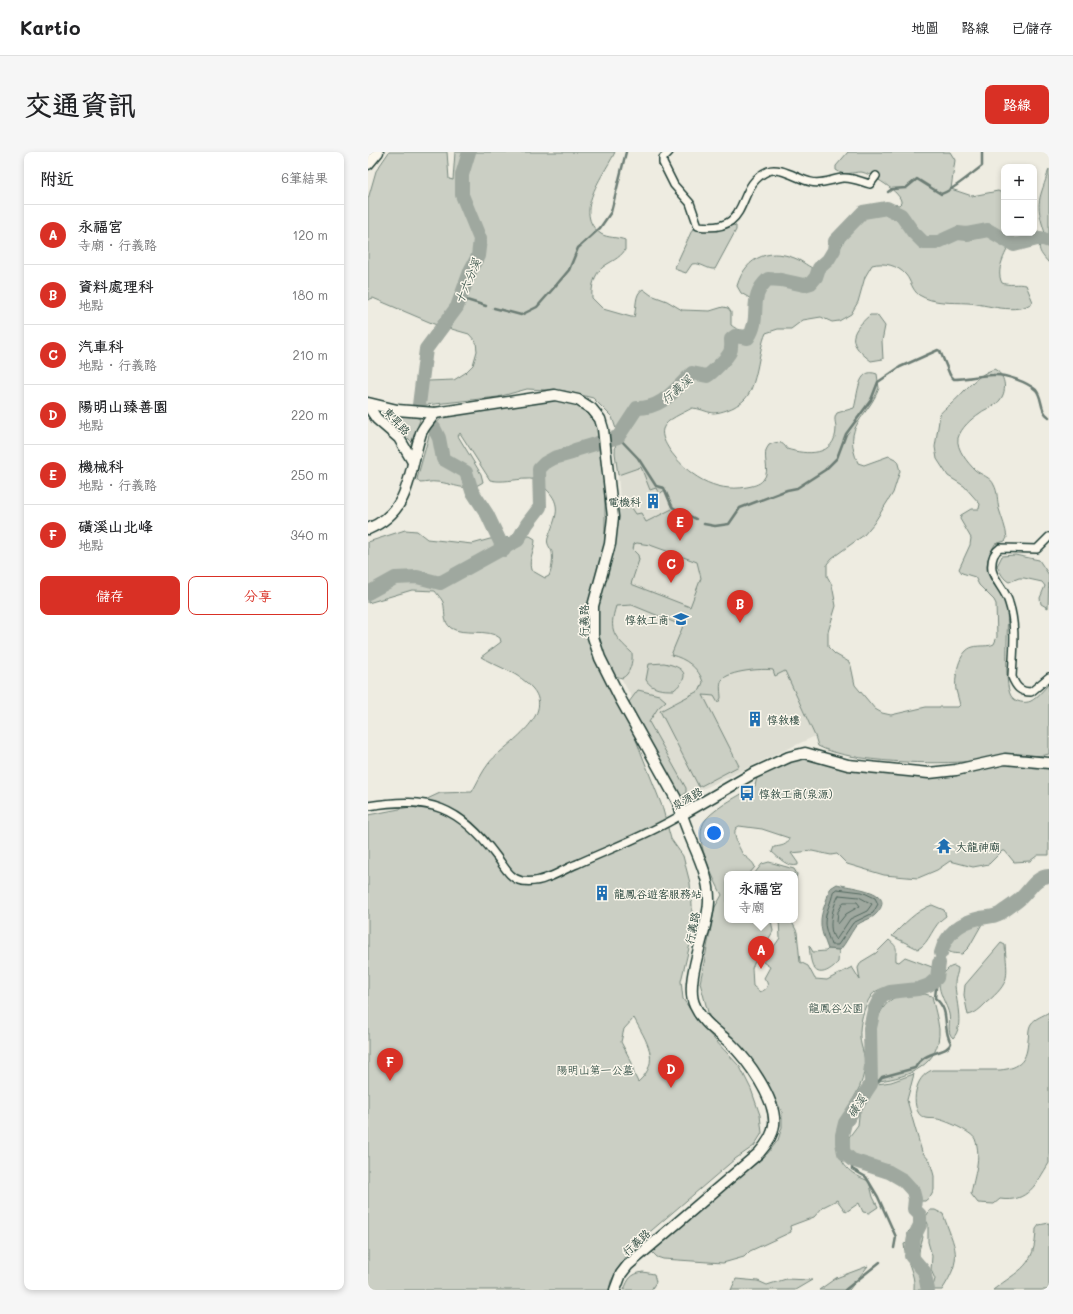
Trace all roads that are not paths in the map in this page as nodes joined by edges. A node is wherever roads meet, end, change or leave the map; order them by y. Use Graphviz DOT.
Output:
graph roads {
  1 [pos="378,152"];
  2 [pos="669,152"];
  3 [pos="368,164"];
  4 [pos="876,176"];
  5 [pos="368,403"];
  6 [pos="368,406"];
  7 [pos="435,413"];
  8 [pos="413,462"];
  9 [pos="368,529"];
  10 [pos="1049,537"];
  11 [pos="1049,677"];
  12 [pos="1049,763"];
  13 [pos="368,806"];
  14 [pos="681,815"];
  15 [pos="615,1290"];
  1 -- 3 [label="street"];
  2 -- 4 [label="street"];
  5 -- 7 [label="street"];
  6 -- 8 [label="street, 東昇路"];
  7 -- 8 [label="street"];
  7 -- 14 [label="street, 行義路"];
  8 -- 9 [label="street"];
  10 -- 11 [label="street"];
  12 -- 14 [label="street, 泉源路"];
  13 -- 14 [label="street, 泉源路"];
  14 -- 15 [label="street, 行義路"];
}
